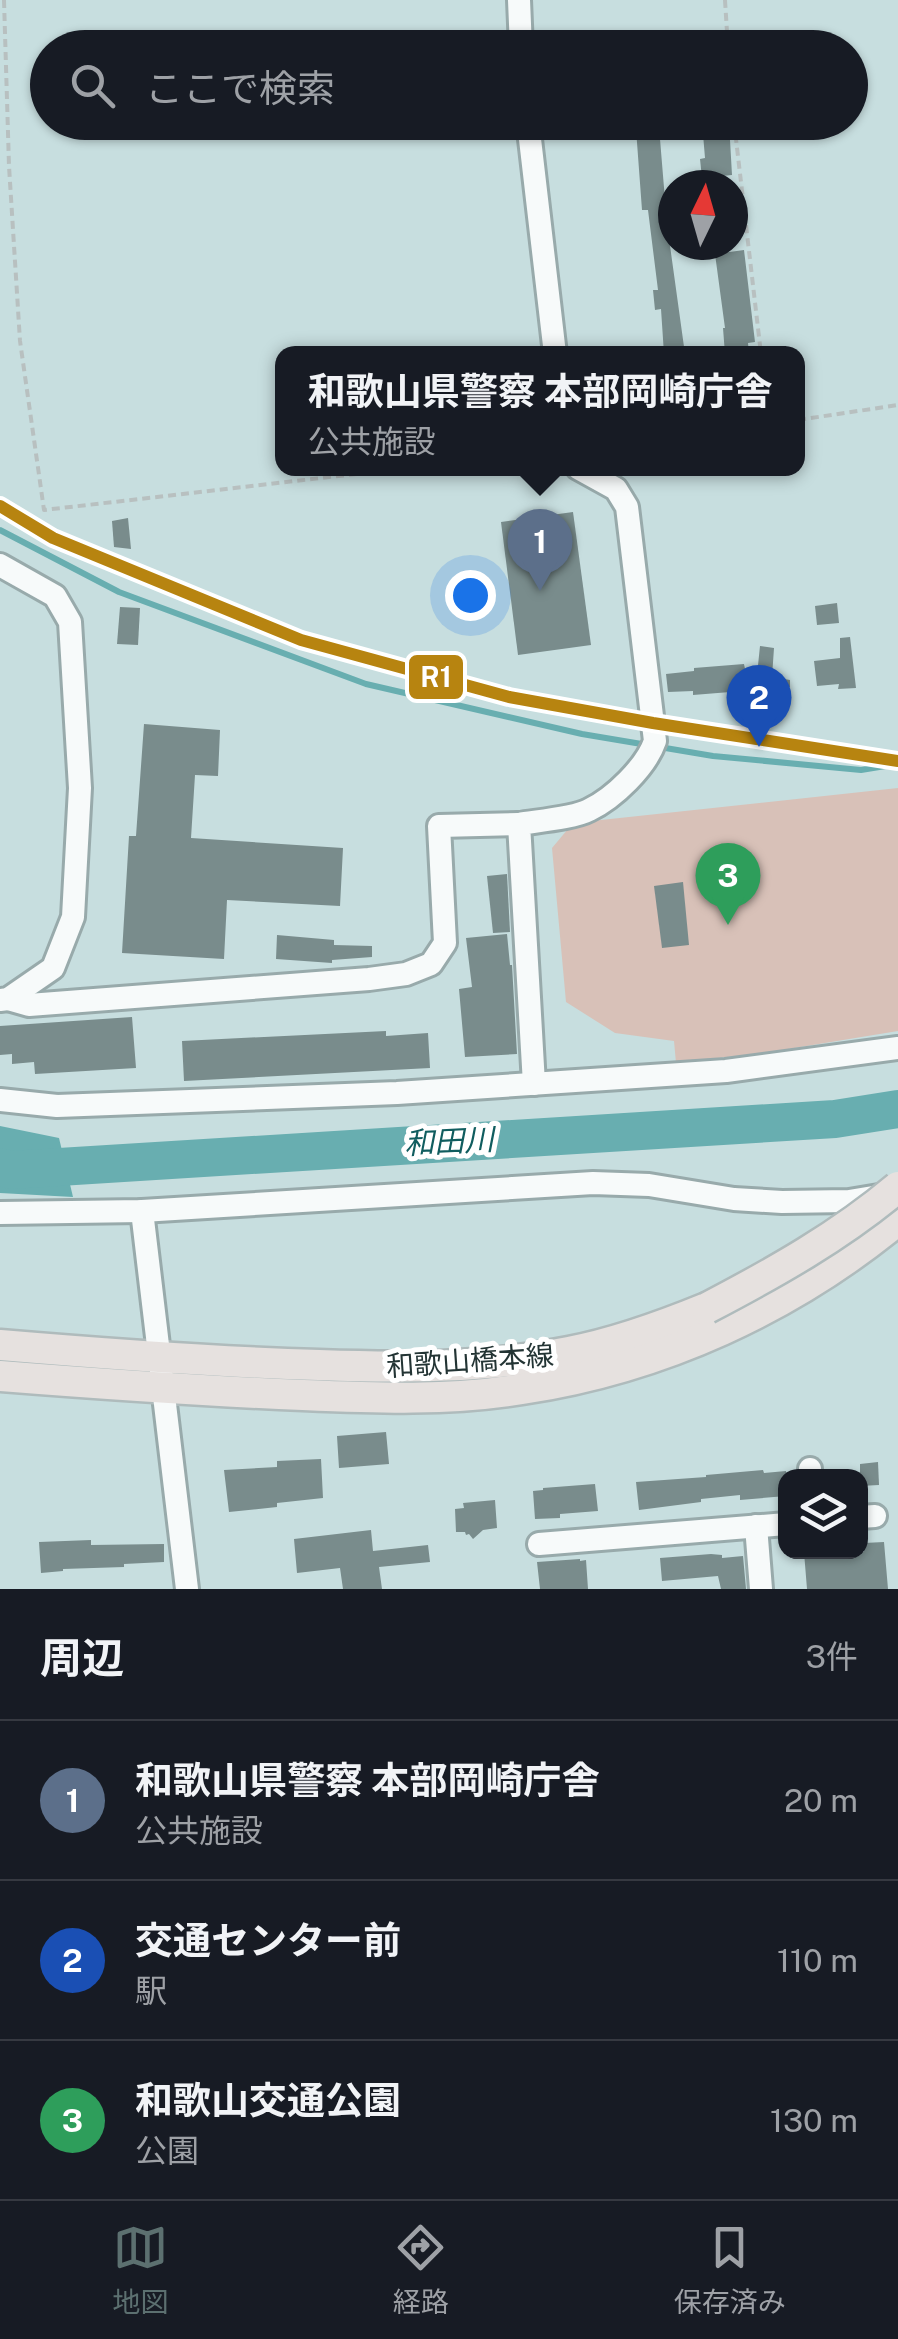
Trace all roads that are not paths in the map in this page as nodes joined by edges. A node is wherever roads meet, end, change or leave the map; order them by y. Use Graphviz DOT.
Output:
graph roads {
  1 [pos="519,0"];
  2 [pos="520,30"];
  3 [pos="530,140"];
  4 [pos="554,346"];
  5 [pos="593,476"];
  6 [pos="0,566"];
  7 [pos="518,824"];
  8 [pos="4,999"];
  9 [pos="898,1048"];
  10 [pos="534,1084"];
  11 [pos="0,1100"];
  12 [pos="898,1190"];
  13 [pos="142,1210"];
  14 [pos="0,1213"];
  15 [pos="898,1220"];
  16 [pos="711,1321"];
  17 [pos="0,1345"];
  18 [pos="159,1358"];
  19 [pos="0,1376"];
  20 [pos="163,1389"];
  21 [pos="778,1525"];
  22 [pos="756,1526"];
  23 [pos="539,1544"];
  24 [pos="187,1589"];
  25 [pos="760,1589"];
  1 -- 2 [label="street"];
  3 -- 4 [label="street"];
  5 -- 7 [label="street"];
  6 -- 8 [label="street"];
  7 -- 8 [label="street"];
  7 -- 10 [label="street"];
  9 -- 10 [label="street"];
  10 -- 11 [label="street"];
  12 -- 13 [label="street"];
  12 -- 16 [label="main road, 和歌山橋本線, bridge"];
  13 -- 14 [label="street"];
  13 -- 18 [label="street"];
  15 -- 16 [label="main road, 和歌山橋本線"];
  16 -- 18 [label="main road, 和歌山橋本線"];
  16 -- 20 [label="main road, 和歌山橋本線"];
  17 -- 18 [label="main road, 和歌山橋本線"];
  18 -- 20 [label="street"];
  19 -- 20 [label="main road, 和歌山橋本線"];
  20 -- 24 [label="street"];
  21 -- 22 [label="street"];
  22 -- 23 [label="street"];
  22 -- 25 [label="street"];
}
